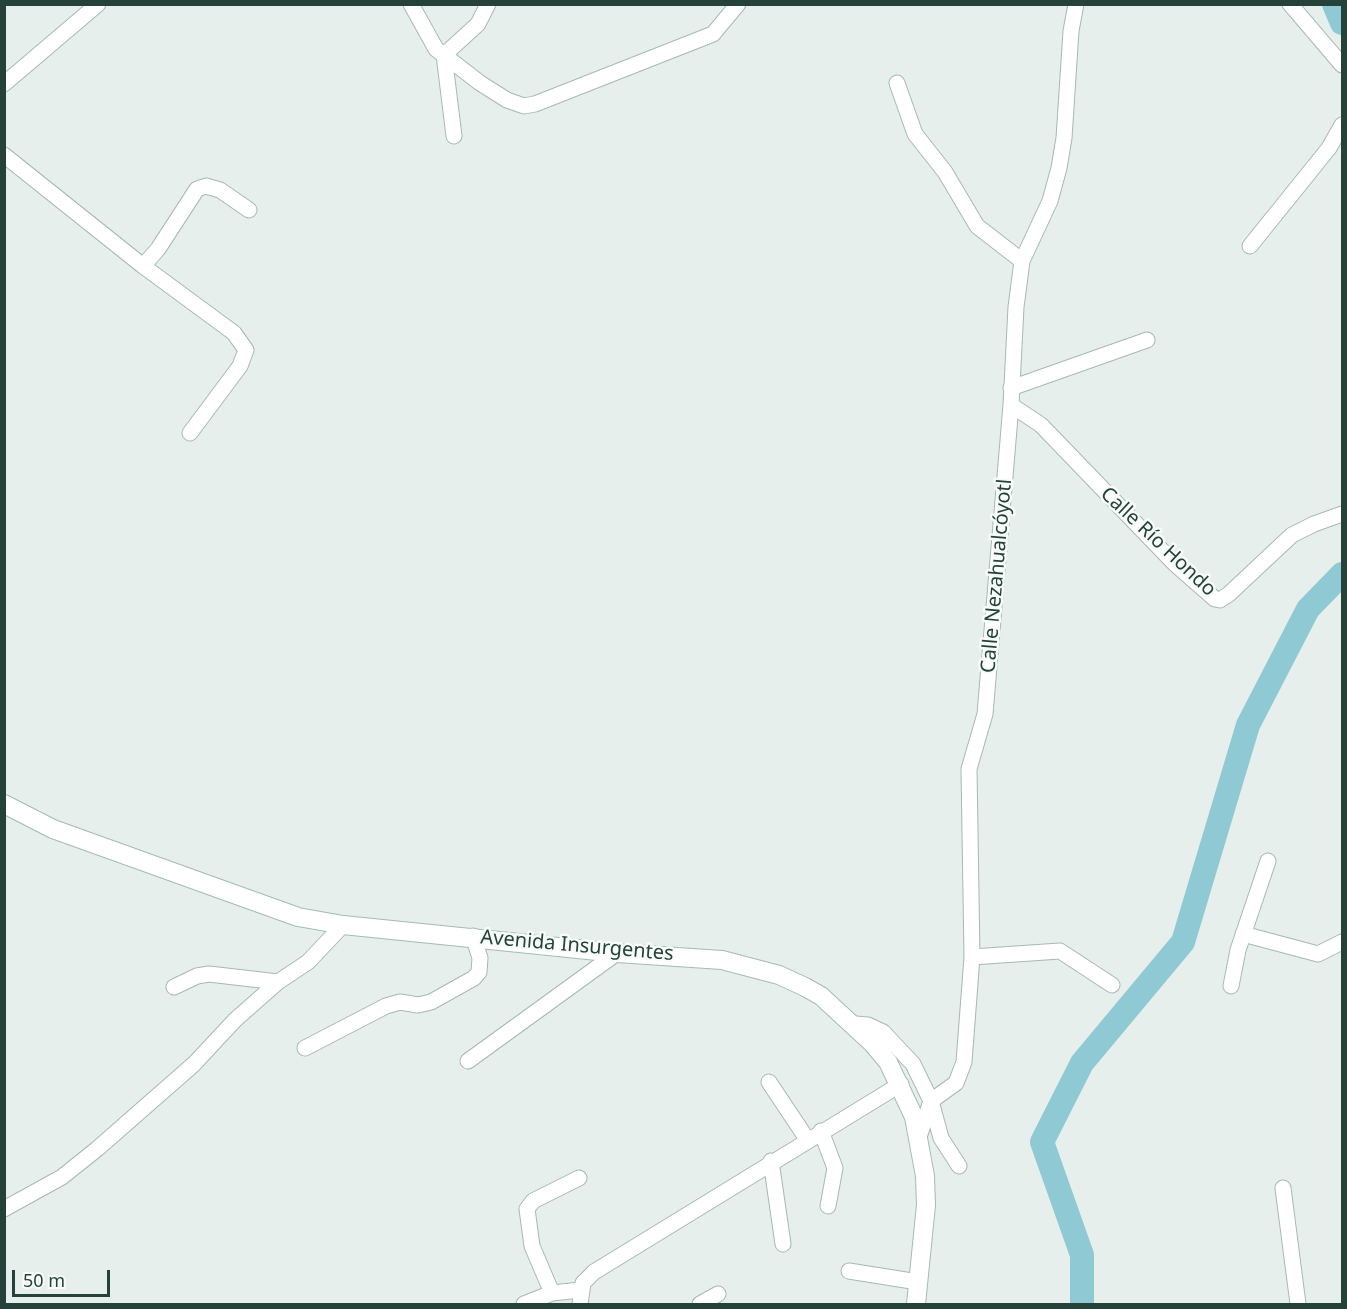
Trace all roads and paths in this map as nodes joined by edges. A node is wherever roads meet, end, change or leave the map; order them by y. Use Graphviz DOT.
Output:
graph roads {
  1 [pos="98,4"];
  2 [pos="411,4"];
  3 [pos="489,4"];
  4 [pos="738,4"];
  5 [pos="1076,4"];
  6 [pos="1290,4"];
  7 [pos="444,55"];
  8 [pos="1342,65"];
  9 [pos="897,83"];
  10 [pos="4,84"];
  11 [pos="1342,125"];
  12 [pos="454,136"];
  13 [pos="4,155"];
  14 [pos="249,210"];
  15 [pos="1250,246"];
  16 [pos="1022,261"];
  17 [pos="143,266"];
  18 [pos="1147,340"];
  19 [pos="1011,388"];
  20 [pos="1011,405"];
  21 [pos="190,433"];
  22 [pos="1342,514"];
  23 [pos="4,804"];
  24 [pos="1268,861"];
  25 [pos="343,925"];
  26 [pos="1243,934"];
  27 [pos="472,936"];
  28 [pos="1342,942"];
  29 [pos="617,953"];
  30 [pos="972,957"];
  31 [pos="278,982"];
  32 [pos="1112,985"];
  33 [pos="1231,986"];
  34 [pos="174,987"];
  35 [pos="855,1024"];
  36 [pos="305,1048"];
  37 [pos="468,1061"];
  38 [pos="770,1082"];
  39 [pos="900,1084"];
  40 [pos="931,1101"];
  41 [pos="821,1131"];
  42 [pos="919,1137"];
  43 [pos="807,1140"];
  44 [pos="771,1161"];
  45 [pos="959,1166"];
  46 [pos="579,1178"];
  47 [pos="1283,1188"];
  48 [pos="828,1206"];
  49 [pos="4,1209"];
  50 [pos="783,1244"];
  51 [pos="849,1271"];
  52 [pos="918,1282"];
  53 [pos="552,1293"];
  54 [pos="718,1294"];
  55 [pos="580,1297"];
  56 [pos="524,1305"];
  57 [pos="700,1305"];
  58 [pos="916,1305"];
  59 [pos="1298,1305"];
  1 -- 10 [label="street"];
  2 -- 7 [label="street"];
  3 -- 7 [label="street"];
  4 -- 7 [label="street"];
  5 -- 16 [label="street, Calle Nezahualcóyotl"];
  6 -- 8 [label="street"];
  7 -- 12 [label="street"];
  9 -- 16 [label="street"];
  11 -- 15 [label="street"];
  13 -- 17 [label="street"];
  14 -- 17 [label="street"];
  16 -- 19 [label="street, Calle Nezahualcóyotl"];
  17 -- 21 [label="street"];
  18 -- 19 [label="street"];
  19 -- 20 [label="street, Calle Nezahualcóyotl"];
  20 -- 22 [label="street, Calle Río Hondo"];
  20 -- 30 [label="street, Calle Nezahualcóyotl"];
  23 -- 25 [label="main road, Avenida Insurgentes"];
  24 -- 26 [label="street"];
  25 -- 27 [label="main road, Avenida Insurgentes"];
  25 -- 31 [label="street"];
  26 -- 28 [label="street"];
  26 -- 33 [label="street"];
  27 -- 29 [label="main road, Avenida Insurgentes"];
  27 -- 36 [label="street"];
  29 -- 35 [label="main road, Avenida Insurgentes"];
  29 -- 37 [label="street"];
  30 -- 32 [label="street"];
  30 -- 40 [label="street, Calle Nezahualcóyotl"];
  31 -- 34 [label="street"];
  31 -- 49 [label="street"];
  35 -- 39 [label="main road, Avenida Insurgentes"];
  35 -- 40 [label="street"];
  38 -- 43 [label="street"];
  39 -- 41 [label="street"];
  39 -- 42 [label="main road, Avenida Insurgentes"];
  40 -- 42 [label="street"];
  40 -- 45 [label="street"];
  41 -- 43 [label="street"];
  41 -- 48 [label="street"];
  42 -- 52 [label="main road, Avenida Insurgentes"];
  43 -- 44 [label="street"];
  44 -- 50 [label="street"];
  44 -- 55 [label="street"];
  46 -- 53 [label="street"];
  47 -- 59 [label="street"];
  51 -- 52 [label="street"];
  52 -- 58 [label="main road, Avenida Insurgentes"];
  53 -- 55 [label="street"];
  53 -- 56 [label="street"];
  54 -- 57 [label="street"];
}
